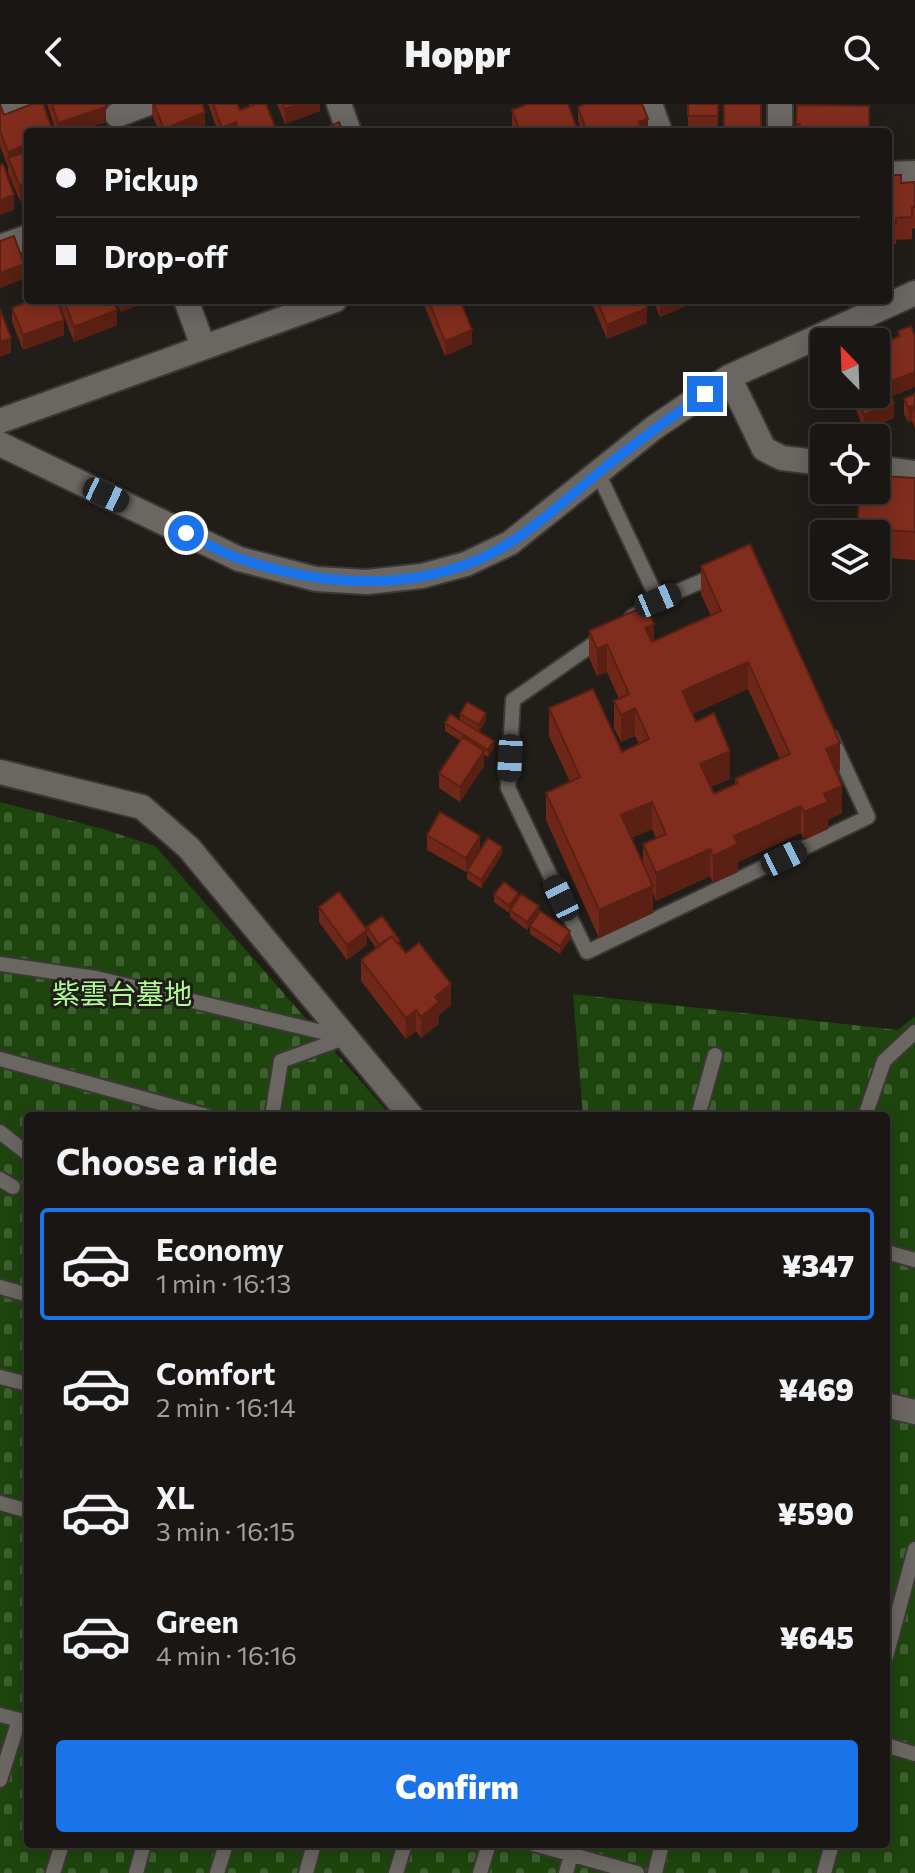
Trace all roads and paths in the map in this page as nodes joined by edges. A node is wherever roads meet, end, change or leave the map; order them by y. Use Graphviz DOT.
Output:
graph roads {
  1 [pos="19,104"];
  2 [pos="146,104"];
  3 [pos="339,104"];
  4 [pos="650,104"];
  5 [pos="780,104"];
  6 [pos="0,111"];
  7 [pos="118,117"];
  8 [pos="348,128"];
  9 [pos="659,128"];
  10 [pos="780,128"];
  11 [pos="915,173"];
  12 [pos="892,174"];
  13 [pos="24,238"];
  14 [pos="0,247"];
  15 [pos="915,293"];
  16 [pos="892,303"];
  17 [pos="187,304"];
  18 [pos="324,304"];
  19 [pos="891,304"];
  20 [pos="203,346"];
  21 [pos="729,377"];
  22 [pos="0,421"];
  23 [pos="0,444"];
  24 [pos="810,461"];
  25 [pos="890,470"];
  26 [pos="598,473"];
  27 [pos="915,473"];
  28 [pos="724,571"];
  29 [pos="658,600"];
  30 [pos="822,717"];
  31 [pos="0,772"];
  32 [pos="0,964"];
  33 [pos="915,1032"];
  34 [pos="344,1038"];
  35 [pos="715,1055"];
  36 [pos="0,1059"];
  37 [pos="192,1112"];
  38 [pos="273,1112"];
  39 [pos="408,1112"];
  40 [pos="699,1112"];
  41 [pos="866,1112"];
  42 [pos="0,1132"];
  43 [pos="24,1151"];
  44 [pos="890,1253"];
  45 [pos="915,1260"];
  46 [pos="0,1287"];
  47 [pos="24,1294"];
  48 [pos="0,1377"];
  49 [pos="24,1383"];
  50 [pos="890,1406"];
  51 [pos="915,1412"];
  52 [pos="0,1503"];
  53 [pos="24,1510"];
  54 [pos="915,1549"];
  55 [pos="890,1642"];
  56 [pos="0,1715"];
  57 [pos="24,1721"];
  58 [pos="890,1746"];
  59 [pos="915,1754"];
  60 [pos="0,1780"];
  61 [pos="61,1848"];
  62 [pos="143,1848"];
  63 [pos="225,1848"];
  64 [pos="313,1848"];
  65 [pos="404,1848"];
  66 [pos="488,1848"];
  67 [pos="661,1848"];
  68 [pos="831,1848"];
  69 [pos="572,1849"];
  70 [pos="53,1873"];
  71 [pos="136,1873"];
  72 [pos="217,1873"];
  73 [pos="306,1873"];
  74 [pos="396,1873"];
  75 [pos="480,1873"];
  76 [pos="566,1873"];
  77 [pos="637,1873"];
  78 [pos="655,1873"];
  79 [pos="824,1873"];
  1 -- 6 [label="street"];
  2 -- 7 [label="street"];
  3 -- 8 [label="street"];
  4 -- 9 [label="street"];
  5 -- 10 [label="street"];
  11 -- 12 [label="street"];
  13 -- 14 [label="street"];
  15 -- 16 [label="street"];
  17 -- 20 [label="street"];
  18 -- 20 [label="street"];
  19 -- 21 [label="street"];
  20 -- 22 [label="street"];
  21 -- 24 [label="street"];
  21 -- 26 [label="street"];
  23 -- 26 [label="street"];
  25 -- 27 [label="street"];
  26 -- 29 [label="lane"];
  28 -- 29 [label="lane"];
  29 -- 30 [label="lane"];
  31 -- 34 [label="street"];
  32 -- 34 [label="lane"];
  33 -- 41 [label="lane"];
  34 -- 38 [label="lane"];
  34 -- 39 [label="street"];
  35 -- 40 [label="lane"];
  36 -- 37 [label="lane"];
  42 -- 43 [label="lane"];
  44 -- 45 [label="lane"];
  46 -- 47 [label="lane"];
  48 -- 49 [label="lane"];
  50 -- 51 [label="street"];
  52 -- 53 [label="lane"];
  54 -- 55 [label="lane"];
  56 -- 57 [label="lane"];
  57 -- 60 [label="lane"];
  58 -- 59 [label="lane"];
  61 -- 70 [label="lane"];
  62 -- 71 [label="lane"];
  63 -- 72 [label="lane"];
  64 -- 73 [label="lane"];
  65 -- 74 [label="lane"];
  66 -- 75 [label="lane"];
  67 -- 78 [label="lane"];
  68 -- 79 [label="lane"];
  69 -- 76 [label="lane"];
  69 -- 77 [label="lane"];
}
